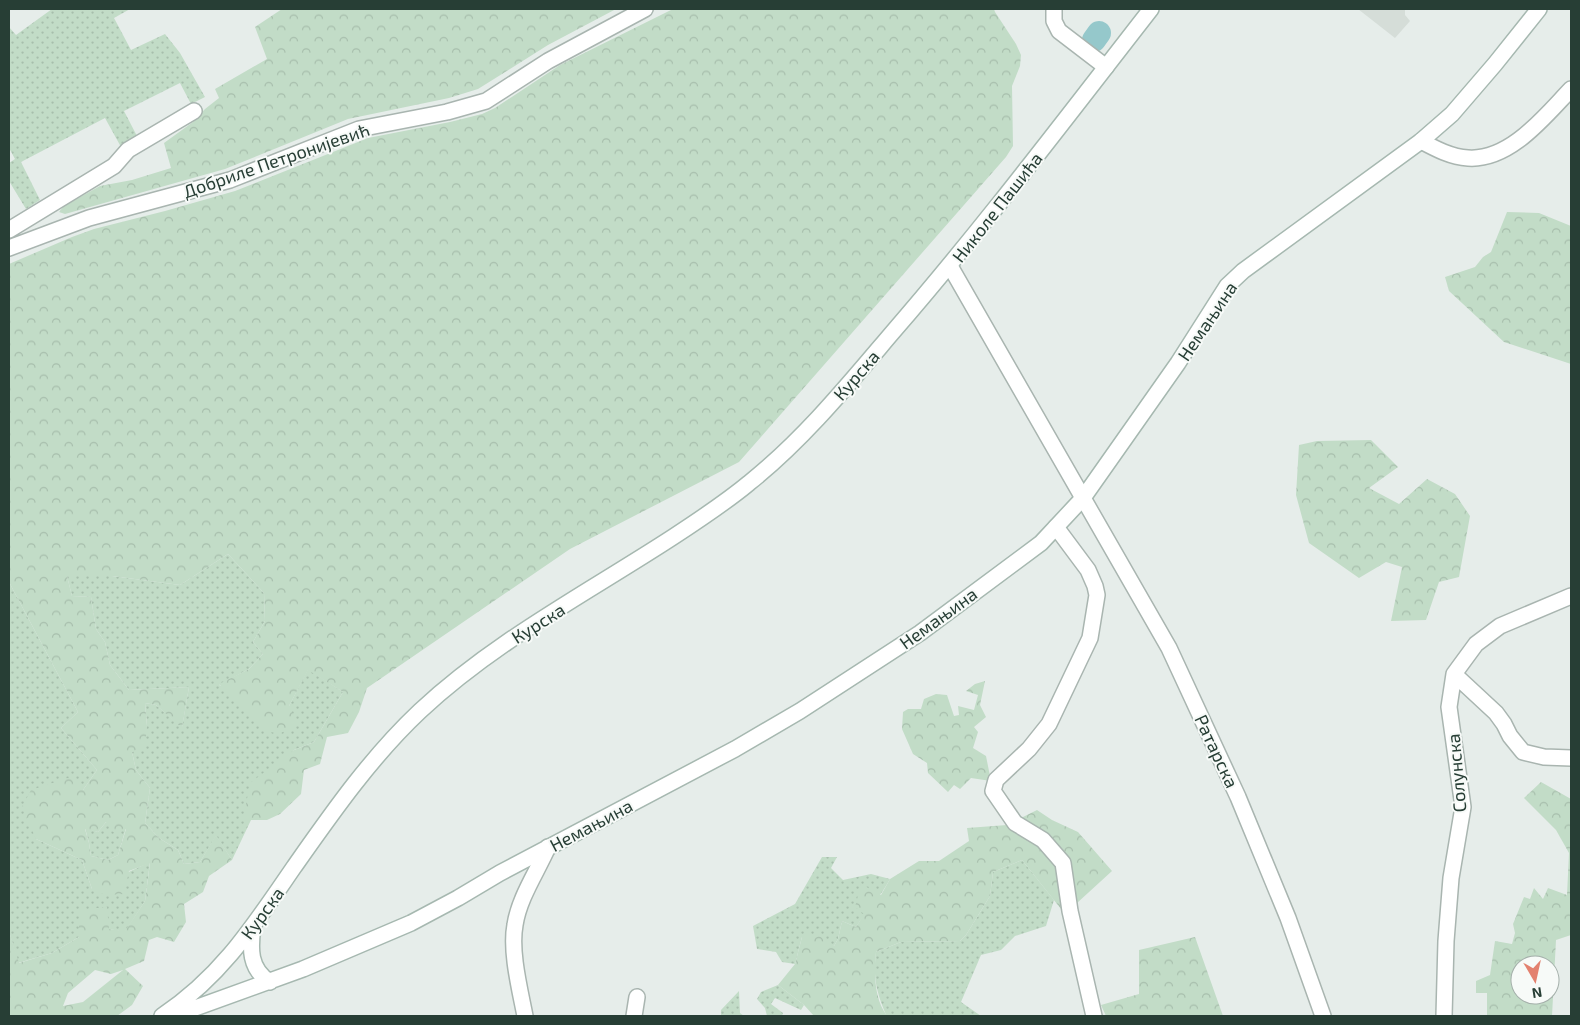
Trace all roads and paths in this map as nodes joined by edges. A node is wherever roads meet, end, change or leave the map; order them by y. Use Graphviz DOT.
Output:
graph roads {
  1 [pos="645,9"];
  2 [pos="1054,9"];
  3 [pos="1151,9"];
  4 [pos="1539,9"];
  5 [pos="1106,67"];
  6 [pos="1571,89"];
  7 [pos="194,111"];
  8 [pos="1421,141"];
  9 [pos="9,230"];
  10 [pos="9,248"];
  11 [pos="950,266"];
  12 [pos="1083,498"];
  13 [pos="1056,527"];
  14 [pos="1571,596"];
  15 [pos="1454,674"];
  16 [pos="1571,758"];
  17 [pos="548,847"];
  18 [pos="253,927"];
  19 [pos="270,982"];
  20 [pos="637,997"];
  21 [pos="162,1016"];
  22 [pos="173,1016"];
  23 [pos="525,1016"];
  24 [pos="634,1016"];
  25 [pos="1094,1016"];
  26 [pos="1323,1016"];
  27 [pos="1444,1016"];
  1 -- 10 [label="street, Добриле Петронијевић"];
  2 -- 5 [label="street"];
  3 -- 5 [label="street, Николе Пашића"];
  4 -- 8 [label="street, Немањина"];
  5 -- 11 [label="street, Николе Пашића"];
  6 -- 8 [label="street"];
  7 -- 9 [label="street"];
  8 -- 12 [label="street, Немањина"];
  11 -- 12 [label="street, Николе Пашића"];
  11 -- 18 [label="street, Курска"];
  12 -- 13 [label="street, Немањина"];
  12 -- 26 [label="street, Ратарска"];
  13 -- 17 [label="street, Немањина"];
  13 -- 25 [label="street"];
  14 -- 15 [label="street, Солунска"];
  15 -- 16 [label="street"];
  15 -- 27 [label="street, Солунска"];
  17 -- 19 [label="street, Немањина"];
  17 -- 23 [label="street"];
  18 -- 19 [label="street"];
  18 -- 21 [label="street, Курска"];
  19 -- 22 [label="street, Немањина"];
  20 -- 24 [label="street"];
}
